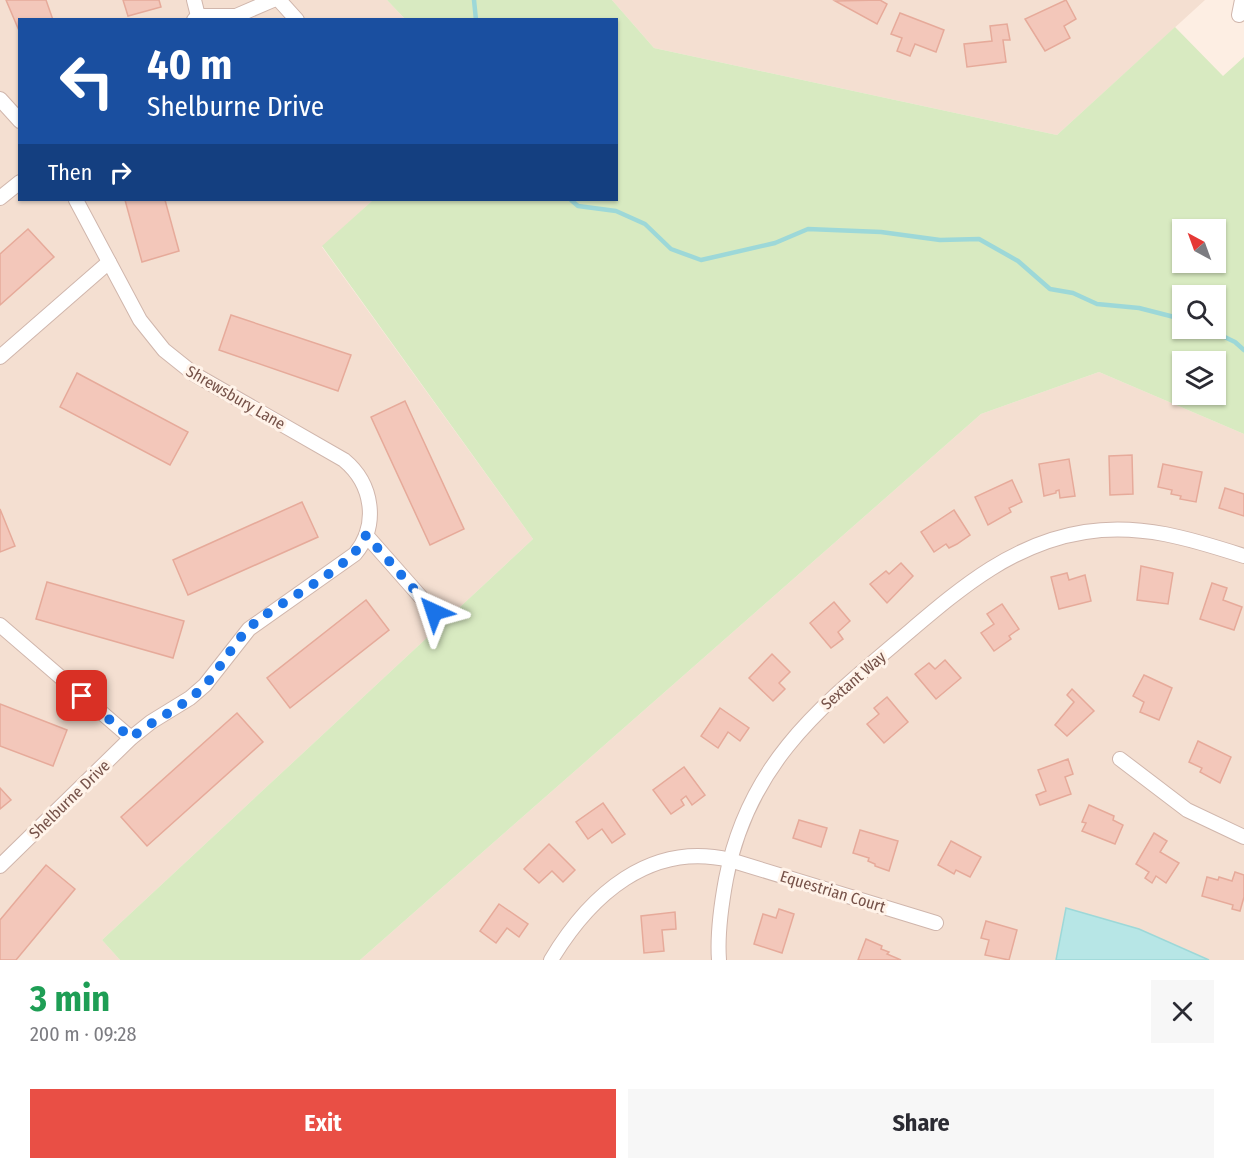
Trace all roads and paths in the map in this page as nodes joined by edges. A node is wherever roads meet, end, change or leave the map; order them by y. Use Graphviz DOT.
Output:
graph roads {
  1 [pos="194,0"];
  2 [pos="273,0"];
  3 [pos="279,0"];
  4 [pos="1242,0"];
  5 [pos="1239,15"];
  6 [pos="196,18"];
  7 [pos="238,18"];
  8 [pos="295,18"];
  9 [pos="0,99"];
  10 [pos="18,119"];
  11 [pos="18,184"];
  12 [pos="0,198"];
  13 [pos="77,201"];
  14 [pos="110,262"];
  15 [pos="0,357"];
  16 [pos="371,516"];
  17 [pos="366,535"];
  18 [pos="1244,556"];
  19 [pos="434,612"];
  20 [pos="0,625"];
  21 [pos="131,738"];
  22 [pos="1120,759"];
  23 [pos="1244,837"];
  24 [pos="730,860"];
  25 [pos="0,866"];
  26 [pos="936,923"];
  27 [pos="551,960"];
  28 [pos="719,960"];
  1 -- 6 [label="street"];
  2 -- 7 [label="street"];
  3 -- 8 [label="street"];
  4 -- 5 [label="street"];
  6 -- 7 [label="street"];
  9 -- 10 [label="street"];
  11 -- 12 [label="street"];
  13 -- 14 [label="street, Shrewsbury Lane"];
  14 -- 15 [label="street"];
  14 -- 16 [label="street, Shrewsbury Lane"];
  16 -- 17 [label="street, Shelburne Drive"];
  17 -- 19 [label="street"];
  17 -- 21 [label="street, Shelburne Drive"];
  18 -- 24 [label="street, Sextant Way"];
  20 -- 21 [label="street"];
  21 -- 25 [label="street, Shelburne Drive"];
  22 -- 23 [label="street"];
  24 -- 26 [label="street, Equestrian Court"];
  24 -- 27 [label="street, Equestrian Court"];
  24 -- 28 [label="street, Sextant Way"];
}
